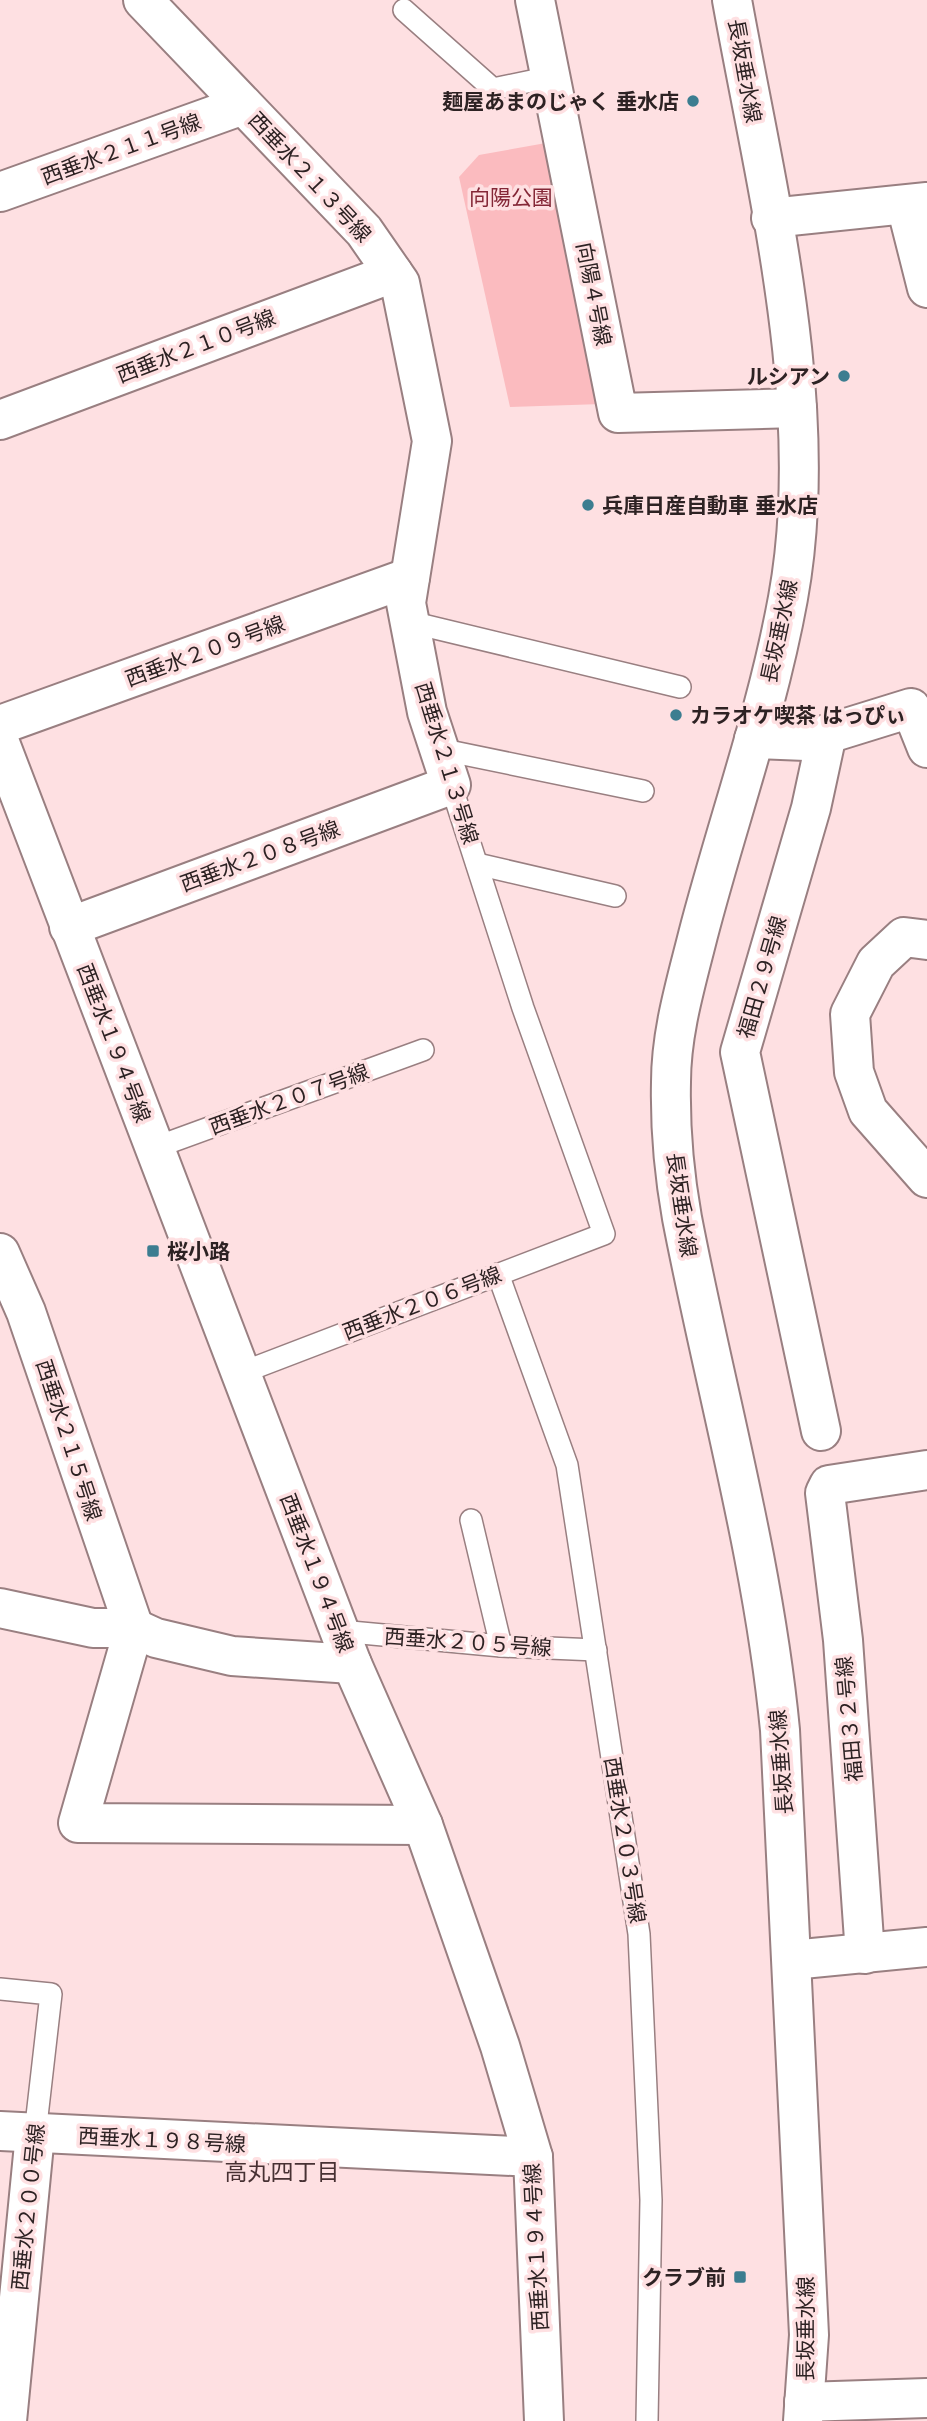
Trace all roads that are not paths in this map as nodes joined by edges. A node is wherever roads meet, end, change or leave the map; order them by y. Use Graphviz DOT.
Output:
graph roads {
  1 [pos="143,0"];
  2 [pos="535,0"];
  3 [pos="732,0"];
  4 [pos="404,10"];
  5 [pos="551,77"];
  6 [pos="243,105"];
  7 [pos="0,192"];
  8 [pos="916,204"];
  9 [pos="771,218"];
  10 [pos="393,273"];
  11 [pos="927,288"];
  12 [pos="797,408"];
  13 [pos="0,420"];
  14 [pos="410,577"];
  15 [pos="410,622"];
  16 [pos="680,687"];
  17 [pos="0,725"];
  18 [pos="827,734"];
  19 [pos="754,739"];
  20 [pos="0,743"];
  21 [pos="927,748"];
  22 [pos="439,749"];
  23 [pos="451,785"];
  24 [pos="643,791"];
  25 [pos="16,834"];
  26 [pos="477,864"];
  27 [pos="615,896"];
  28 [pos="69,927"];
  29 [pos="927,940"];
  30 [pos="423,1049"];
  31 [pos="154,1149"];
  32 [pos="927,1178"];
  33 [pos="604,1234"];
  34 [pos="0,1253"];
  35 [pos="498,1275"];
  36 [pos="241,1373"];
  37 [pos="821,1431"];
  38 [pos="927,1470"];
  39 [pos="471,1520"];
  40 [pos="0,1608"];
  41 [pos="134,1628"];
  42 [pos="501,1646"];
  43 [pos="346,1648"];
  44 [pos="596,1650"];
  45 [pos="423,1825"];
  46 [pos="927,1947"];
  47 [pos="865,1954"];
  48 [pos="792,1960"];
  49 [pos="0,1989"];
  50 [pos="17,2132"];
  51 [pos="533,2157"];
  52 [pos="927,2398"];
  53 [pos="804,2412"];
  54 [pos="7,2421"];
  55 [pos="544,2421"];
  56 [pos="647,2421"];
  1 -- 6 [label="street, 西垂水２１３号線"];
  2 -- 5 [label="street, 向陽４号線"];
  3 -- 9 [label="street, 長坂垂水線"];
  4 -- 5 [label="lane"];
  5 -- 12 [label="street, 向陽４号線"];
  6 -- 7 [label="street, 西垂水２１１号線"];
  6 -- 10 [label="street, 西垂水２１３号線"];
  8 -- 9 [label="street"];
  8 -- 11 [label="street"];
  9 -- 12 [label="street, 長坂垂水線"];
  10 -- 13 [label="street, 西垂水２１０号線"];
  10 -- 14 [label="street, 西垂水２１３号線"];
  12 -- 19 [label="street, 長坂垂水線"];
  14 -- 15 [label="street, 西垂水２１３号線"];
  14 -- 17 [label="street, 西垂水２０９号線"];
  15 -- 16 [label="lane"];
  15 -- 22 [label="street, 西垂水２１３号線"];
  18 -- 19 [label="street"];
  18 -- 21 [label="street"];
  18 -- 37 [label="street, 福田２９号線"];
  19 -- 48 [label="street, 長坂垂水線"];
  20 -- 25 [label="street, 西垂水１９４号線"];
  22 -- 23 [label="street, 西垂水２１３号線"];
  22 -- 24 [label="lane"];
  23 -- 26 [label="lane, 西垂水２１３号線"];
  23 -- 28 [label="street, 西垂水２０８号線"];
  25 -- 28 [label="street, 西垂水１９４号線"];
  26 -- 27 [label="lane"];
  26 -- 33 [label="lane, 西垂水２１３号線"];
  28 -- 31 [label="street, 西垂水１９４号線"];
  29 -- 32 [label="street"];
  30 -- 31 [label="lane, 西垂水２０７号線"];
  31 -- 36 [label="street, 西垂水１９４号線"];
  33 -- 35 [label="lane, 西垂水２０６号線"];
  34 -- 41 [label="street, 西垂水２１５号線"];
  35 -- 36 [label="lane, 西垂水２０６号線"];
  35 -- 44 [label="lane, 西垂水２０３号線"];
  36 -- 43 [label="street, 西垂水１９４号線"];
  38 -- 47 [label="street, 福田３２号線"];
  39 -- 42 [label="lane"];
  40 -- 41 [label="street"];
  41 -- 43 [label="street"];
  41 -- 45 [label="street"];
  42 -- 43 [label="lane, 西垂水２０５号線"];
  42 -- 44 [label="lane, 西垂水２０５号線"];
  43 -- 45 [label="street, 西垂水１９４号線"];
  44 -- 56 [label="lane, 西垂水２０３号線"];
  45 -- 51 [label="street, 西垂水１９４号線"];
  46 -- 47 [label="street"];
  47 -- 48 [label="street"];
  48 -- 53 [label="street, 長坂垂水線"];
  49 -- 50 [label="lane, 西垂水２００号線"];
  50 -- 51 [label="street, 西垂水１９８号線"];
  50 -- 54 [label="street, 西垂水２００号線"];
  51 -- 55 [label="street, 西垂水１９４号線"];
  52 -- 53 [label="street"];
}
